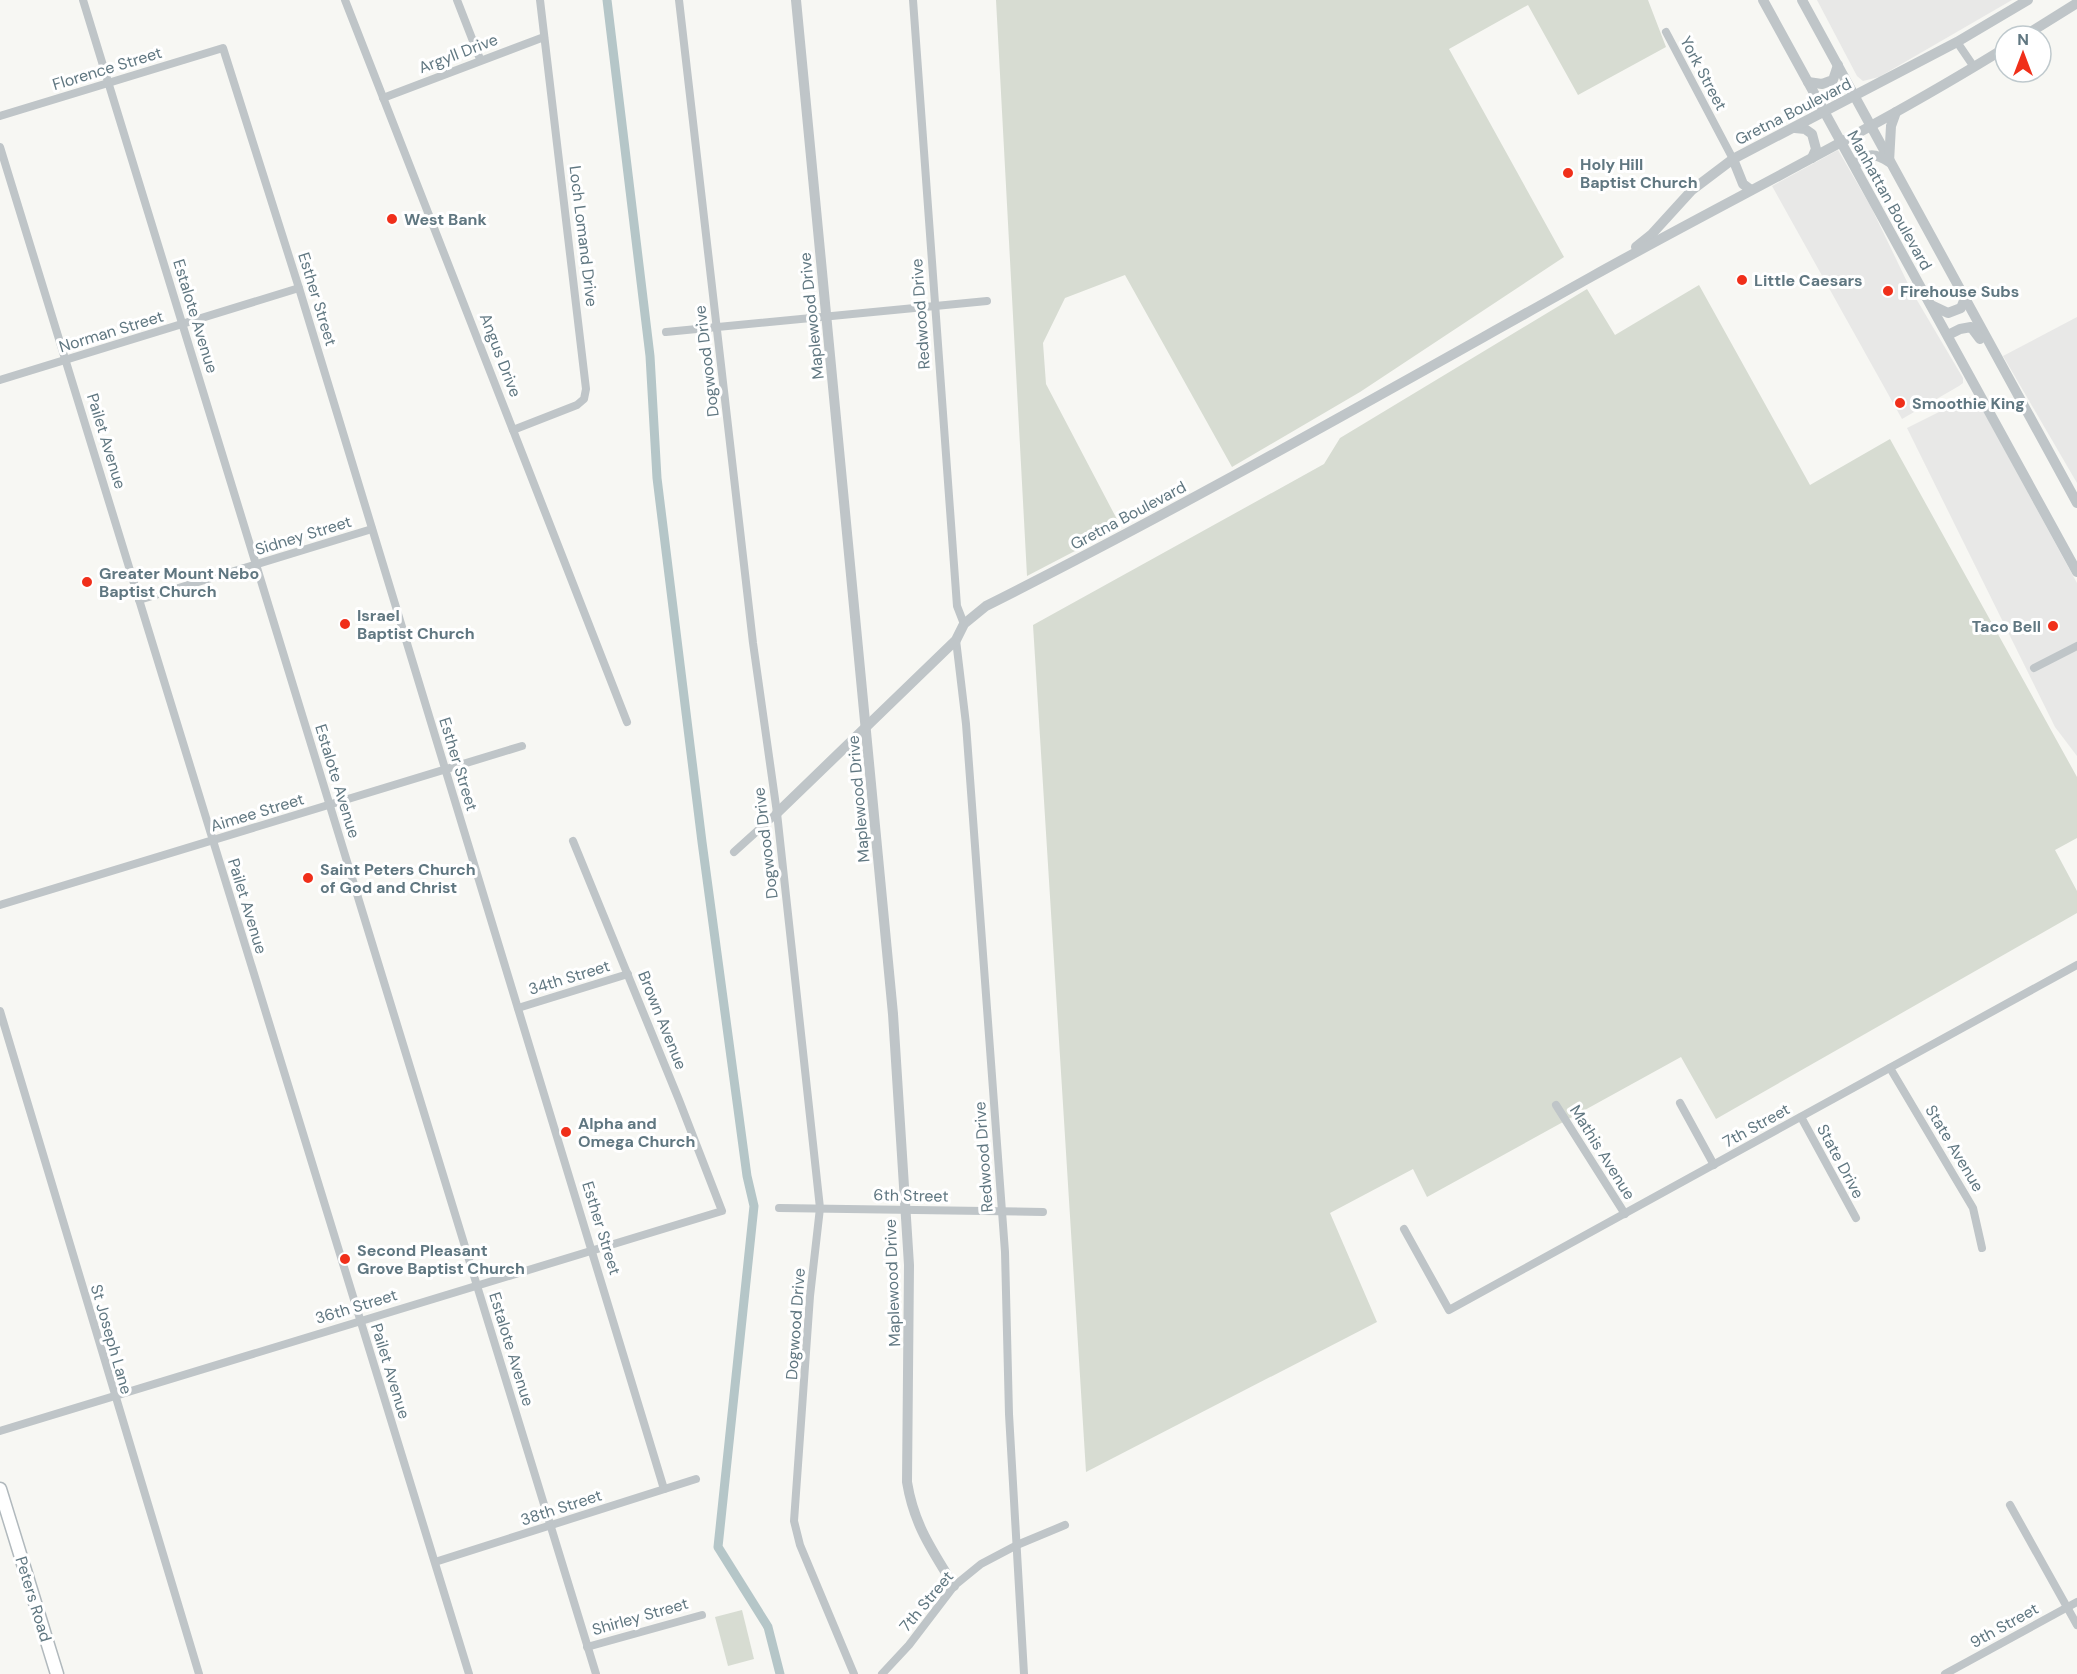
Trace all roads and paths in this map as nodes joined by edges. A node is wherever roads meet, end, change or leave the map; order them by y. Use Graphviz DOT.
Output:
graph roads {
  1 [pos="83,0"];
  2 [pos="345,0"];
  3 [pos="457,0"];
  4 [pos="540,0"];
  5 [pos="679,0"];
  6 [pos="796,0"];
  7 [pos="913,0"];
  8 [pos="1763,0"];
  9 [pos="1802,0"];
  10 [pos="2028,0"];
  11 [pos="2077,3"];
  12 [pos="2043,24"];
  13 [pos="1666,32"];
  14 [pos="544,37"];
  15 [pos="1957,42"];
  16 [pos="223,48"];
  17 [pos="1993,55"];
  18 [pos="480,59"];
  19 [pos="1838,65"];
  20 [pos="1974,67"];
  21 [pos="1808,82"];
  22 [pos="108,83"];
  23 [pos="1855,96"];
  24 [pos="383,98"];
  25 [pos="1824,112"];
  26 [pos="1896,112"];
  27 [pos="0,116"];
  28 [pos="1871,126"];
  29 [pos="1795,128"];
  30 [pos="1842,142"];
  31 [pos="0,147"];
  32 [pos="1812,158"];
  33 [pos="1733,159"];
  34 [pos="1889,162"];
  35 [pos="1855,166"];
  36 [pos="1751,190"];
  37 [pos="1593,276"];
  38 [pos="300,288"];
  39 [pos="1965,298"];
  40 [pos="987,301"];
  41 [pos="1931,305"];
  42 [pos="935,306"];
  43 [pos="825,316"];
  44 [pos="183,324"];
  45 [pos="717,327"];
  46 [pos="666,332"];
  47 [pos="1948,335"];
  48 [pos="67,361"];
  49 [pos="2000,363"];
  50 [pos="0,380"];
  51 [pos="513,430"];
  52 [pos="2077,502"];
  53 [pos="372,529"];
  54 [pos="257,565"];
  55 [pos="2077,572"];
  56 [pos="139,600"];
  57 [pos="963,624"];
  58 [pos="956,640"];
  59 [pos="2077,646"];
  60 [pos="2034,668"];
  61 [pos="627,722"];
  62 [pos="867,728"];
  63 [pos="522,746"];
  64 [pos="445,770"];
  65 [pos="329,805"];
  66 [pos="777,813"];
  67 [pos="213,841"];
  68 [pos="573,841"];
  69 [pos="734,852"];
  70 [pos="0,905"];
  71 [pos="2077,965"];
  72 [pos="628,974"];
  73 [pos="518,1008"];
  74 [pos="0,1011"];
  75 [pos="1890,1068"];
  76 [pos="1680,1103"];
  77 [pos="1556,1105"];
  78 [pos="1801,1117"];
  79 [pos="1714,1165"];
  80 [pos="779,1208"];
  81 [pos="820,1208"];
  82 [pos="905,1210"];
  83 [pos="722,1211"];
  84 [pos="1002,1211"];
  85 [pos="1043,1212"];
  86 [pos="1625,1214"];
  87 [pos="1856,1218"];
  88 [pos="1404,1229"];
  89 [pos="1982,1248"];
  90 [pos="593,1250"];
  91 [pos="477,1284"];
  92 [pos="360,1321"];
  93 [pos="113,1395"];
  94 [pos="0,1431"];
  95 [pos="696,1479"];
  96 [pos="0,1489"];
  97 [pos="664,1489"];
  98 [pos="2010,1505"];
  99 [pos="1065,1525"];
  100 [pos="550,1526"];
  101 [pos="1017,1545"];
  102 [pos="435,1562"];
  103 [pos="954,1587"];
  104 [pos="2077,1602"];
  105 [pos="2066,1608"];
  106 [pos="702,1614"];
  107 [pos="2077,1625"];
  108 [pos="587,1647"];
  109 [pos="57,1674"];
  110 [pos="199,1674"];
  111 [pos="469,1674"];
  112 [pos="596,1674"];
  113 [pos="854,1674"];
  114 [pos="882,1674"];
  115 [pos="1024,1674"];
  116 [pos="1945,1674"];
  1 -- 22 [label="street, Estalote Avenue"];
  2 -- 24 [label="street, Angus Drive"];
  3 -- 18 [label="street"];
  4 -- 14 [label="street, Loch Lomand Drive"];
  5 -- 45 [label="street, Dogwood Drive"];
  6 -- 43 [label="street, Maplewood Drive"];
  7 -- 42 [label="street, Redwood Drive"];
  8 -- 21 [label="street, Manhattan Boulevard"];
  9 -- 19 [label="street, Manhattan Boulevard"];
  10 -- 15 [label="street, Gretna Boulevard"];
  11 -- 12 [label="street"];
  13 -- 33 [label="street, York Street"];
  14 -- 18 [label="street, Argyll Drive"];
  14 -- 51 [label="street, Loch Lomand Drive"];
  15 -- 20 [label="street"];
  15 -- 23 [label="street, Gretna Boulevard"];
  16 -- 22 [label="street, Florence Street"];
  16 -- 38 [label="street, Esther Street"];
  17 -- 20 [label="street, Gretna Boulevard"];
  18 -- 24 [label="street, Argyll Drive"];
  19 -- 21 [label="street"];
  19 -- 23 [label="street, Manhattan Boulevard"];
  20 -- 26 [label="street, Gretna Boulevard"];
  21 -- 25 [label="street, Manhattan Boulevard"];
  22 -- 27 [label="street, Florence Street"];
  22 -- 44 [label="street, Estalote Avenue"];
  23 -- 25 [label="street, Gretna Boulevard"];
  23 -- 28 [label="street, Manhattan Boulevard"];
  24 -- 51 [label="street, Angus Drive"];
  25 -- 29 [label="street, Gretna Boulevard"];
  25 -- 30 [label="street, Manhattan Boulevard"];
  26 -- 28 [label="street, Gretna Boulevard"];
  26 -- 34 [label="street"];
  28 -- 30 [label="street, Gretna Boulevard"];
  28 -- 34 [label="street, Manhattan Boulevard"];
  29 -- 32 [label="street"];
  29 -- 33 [label="street, Gretna Boulevard"];
  30 -- 32 [label="street, Gretna Boulevard"];
  30 -- 35 [label="street, Manhattan Boulevard"];
  31 -- 48 [label="street, Pailet Avenue"];
  32 -- 36 [label="street, Gretna Boulevard"];
  33 -- 36 [label="street"];
  33 -- 37 [label="street, Gretna Boulevard"];
  34 -- 35 [label="street"];
  34 -- 39 [label="street, Manhattan Boulevard"];
  35 -- 41 [label="street, Manhattan Boulevard"];
  36 -- 37 [label="street, Gretna Boulevard"];
  37 -- 57 [label="street, Gretna Boulevard"];
  38 -- 44 [label="street, Norman Street"];
  38 -- 53 [label="street, Esther Street"];
  39 -- 41 [label="street"];
  39 -- 49 [label="street, Manhattan Boulevard"];
  40 -- 42 [label="street"];
  41 -- 47 [label="street, Manhattan Boulevard"];
  42 -- 43 [label="street"];
  42 -- 57 [label="street, Redwood Drive"];
  43 -- 45 [label="street"];
  43 -- 62 [label="street, Maplewood Drive"];
  44 -- 48 [label="street, Norman Street"];
  44 -- 54 [label="street, Estalote Avenue"];
  45 -- 46 [label="street"];
  45 -- 66 [label="street, Dogwood Drive"];
  47 -- 49 [label="street"];
  47 -- 55 [label="street, Manhattan Boulevard"];
  48 -- 50 [label="street, Norman Street"];
  48 -- 56 [label="street, Pailet Avenue"];
  49 -- 52 [label="street, Manhattan Boulevard"];
  51 -- 61 [label="street, Angus Drive"];
  53 -- 54 [label="street, Sidney Street"];
  53 -- 64 [label="street, Esther Street"];
  54 -- 56 [label="street, Sidney Street"];
  54 -- 65 [label="street, Estalote Avenue"];
  56 -- 67 [label="street, Pailet Avenue"];
  57 -- 58 [label="street, Gretna Boulevard"];
  58 -- 62 [label="street, Gretna Boulevard"];
  58 -- 84 [label="street, Redwood Drive"];
  59 -- 60 [label="street"];
  62 -- 66 [label="street, Gretna Boulevard"];
  62 -- 82 [label="street, Maplewood Drive"];
  63 -- 64 [label="street, Aimee Street"];
  64 -- 65 [label="street, Aimee Street"];
  64 -- 73 [label="street, Esther Street"];
  65 -- 67 [label="street, Aimee Street"];
  65 -- 91 [label="street, Estalote Avenue"];
  66 -- 69 [label="street, Gretna Boulevard"];
  66 -- 81 [label="street, Dogwood Drive"];
  67 -- 70 [label="street, Aimee Street"];
  67 -- 92 [label="street, Pailet Avenue"];
  68 -- 72 [label="street, Brown Avenue"];
  71 -- 75 [label="street, 7th Street"];
  72 -- 73 [label="street, 34th Street"];
  72 -- 83 [label="street, Brown Avenue"];
  73 -- 90 [label="street, Esther Street"];
  74 -- 93 [label="street, St Joseph Lane"];
  75 -- 78 [label="street, 7th Street"];
  75 -- 89 [label="street, State Avenue"];
  76 -- 79 [label="street"];
  77 -- 86 [label="street, Mathis Avenue"];
  78 -- 79 [label="street, 7th Street"];
  78 -- 87 [label="street, State Drive"];
  79 -- 86 [label="street, 7th Street"];
  80 -- 81 [label="street, 6th Street"];
  81 -- 82 [label="street, 6th Street"];
  81 -- 113 [label="street, Dogwood Drive"];
  82 -- 84 [label="street, 6th Street"];
  82 -- 103 [label="street, Maplewood Drive"];
  83 -- 90 [label="street, 36th Street"];
  84 -- 85 [label="street, 6th Street"];
  84 -- 101 [label="street, Redwood Drive"];
  86 -- 88 [label="street, 7th Street"];
  90 -- 91 [label="street, 36th Street"];
  90 -- 97 [label="street, Esther Street"];
  91 -- 92 [label="street, 36th Street"];
  91 -- 100 [label="street, Estalote Avenue"];
  92 -- 93 [label="street, 36th Street"];
  92 -- 102 [label="street, Pailet Avenue"];
  93 -- 94 [label="street, 36th Street"];
  93 -- 110 [label="street, St Joseph Lane"];
  95 -- 97 [label="street, 38th Street"];
  96 -- 109 [label="main road, Peters Road"];
  97 -- 100 [label="street, 38th Street"];
  98 -- 105 [label="street"];
  99 -- 101 [label="street, 7th Street"];
  100 -- 102 [label="street, 38th Street"];
  100 -- 108 [label="street, Estalote Avenue"];
  101 -- 103 [label="street, 7th Street"];
  101 -- 115 [label="street, Redwood Drive"];
  102 -- 111 [label="street, Pailet Avenue"];
  103 -- 114 [label="street, 7th Street"];
  104 -- 105 [label="street, 9th Street"];
  105 -- 107 [label="street"];
  105 -- 116 [label="street, 9th Street"];
  106 -- 108 [label="street, Shirley Street"];
  108 -- 112 [label="street, Estalote Avenue"];
}
